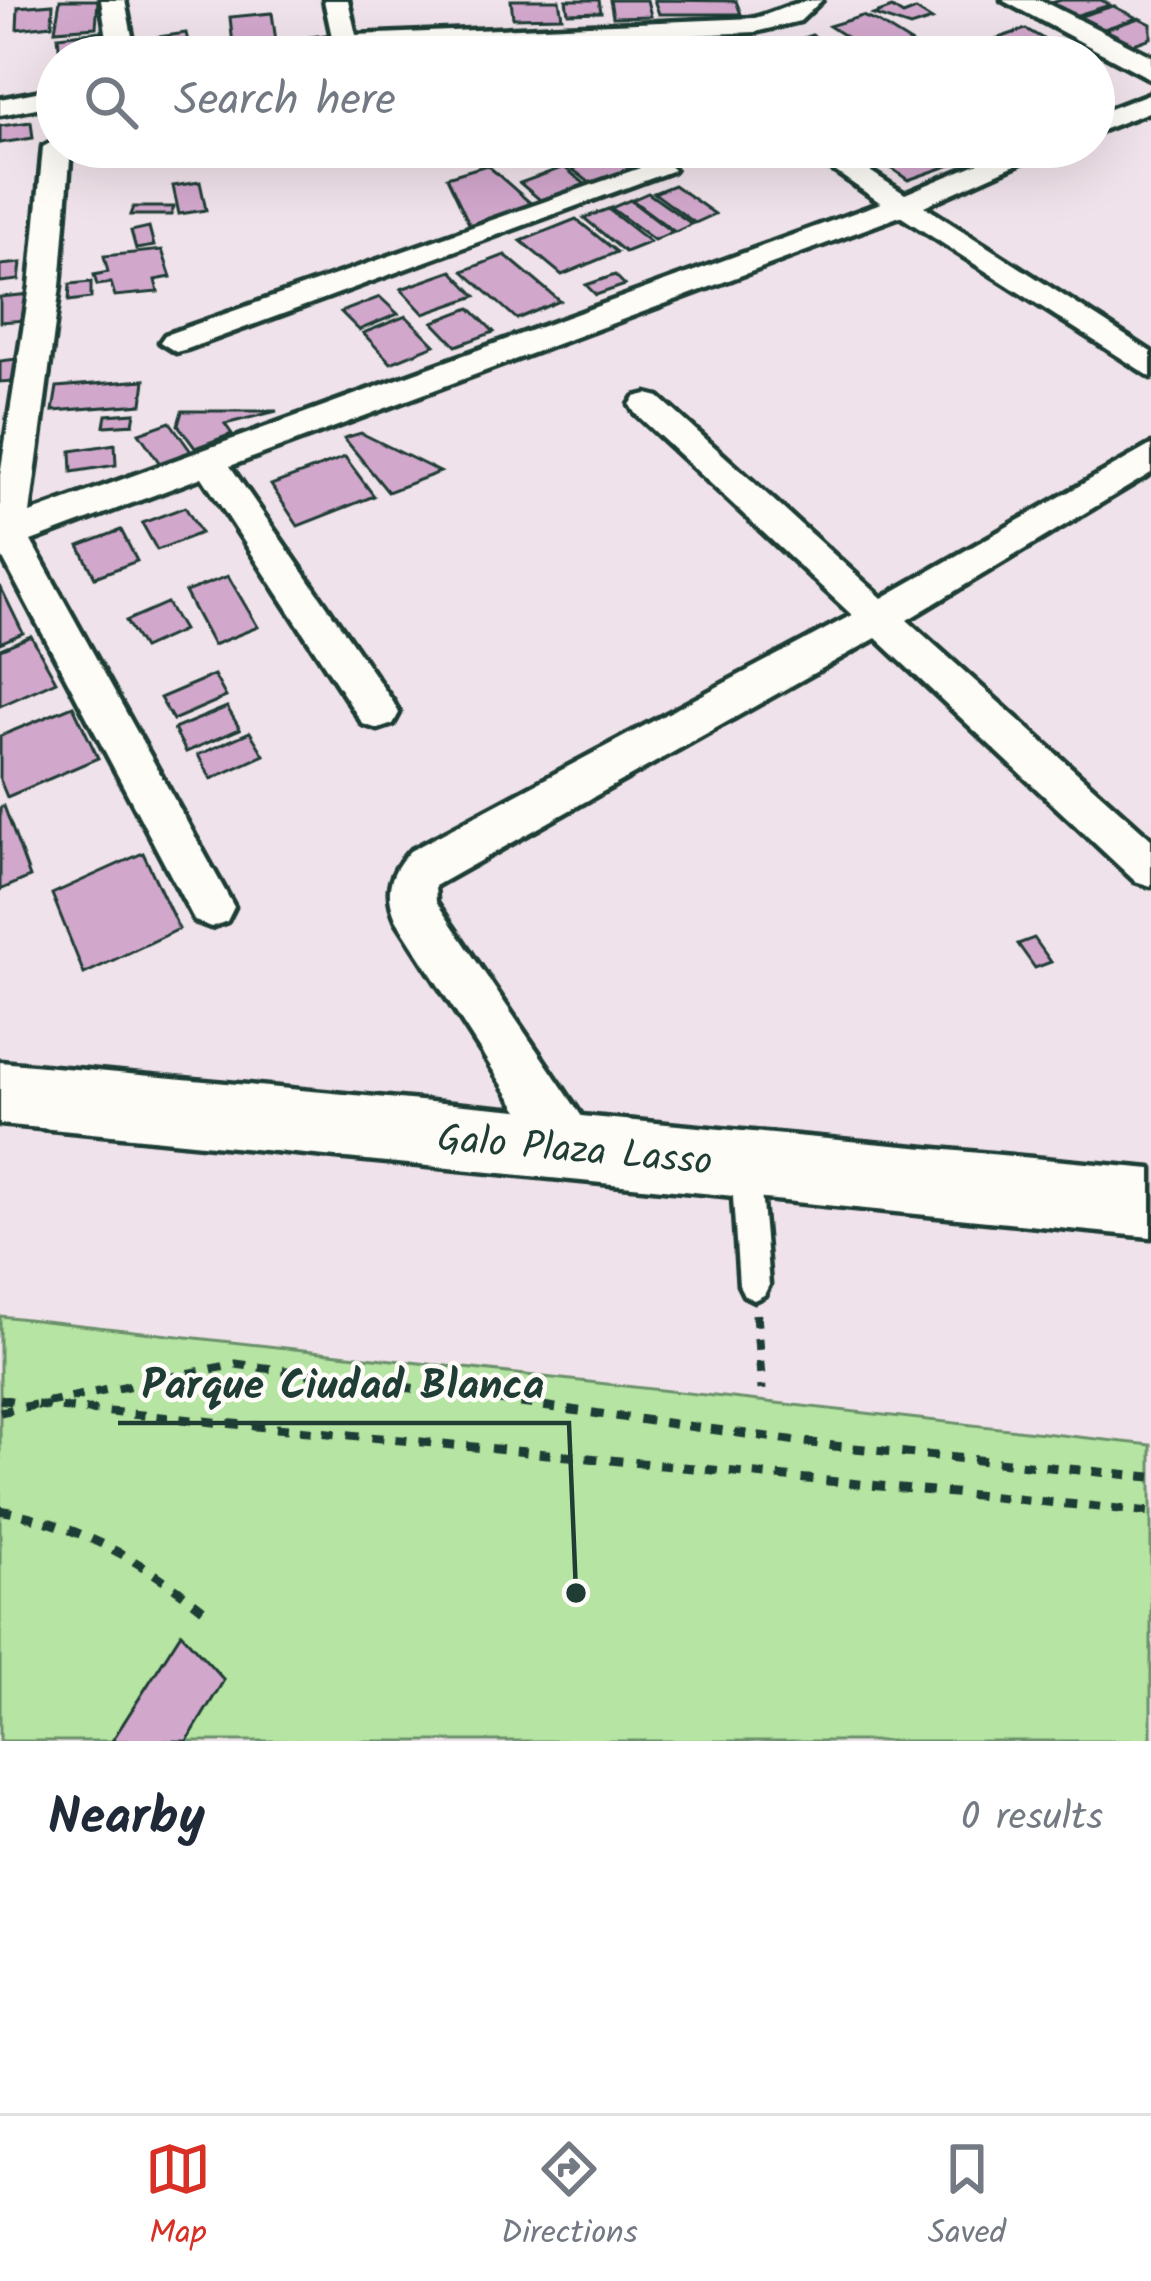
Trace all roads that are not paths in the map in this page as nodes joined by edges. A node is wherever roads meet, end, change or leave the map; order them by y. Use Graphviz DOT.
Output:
graph roads {
  1 [pos="113,0"];
  2 [pos="335,0"];
  3 [pos="810,0"];
  4 [pos="1017,0"];
  5 [pos="490,26"];
  6 [pos="643,28"];
  7 [pos="119,36"];
  8 [pos="344,36"];
  9 [pos="405,36"];
  10 [pos="499,36"];
  11 [pos="654,36"];
  12 [pos="1087,36"];
  13 [pos="1115,50"];
  14 [pos="1151,69"];
  15 [pos="36,100"];
  16 [pos="1151,101"];
  17 [pos="0,106"];
  18 [pos="1115,116"];
  19 [pos="54,168"];
  20 [pos="657,168"];
  21 [pos="845,168"];
  22 [pos="991,168"];
  23 [pos="900,206"];
  24 [pos="176,342"];
  25 [pos="1151,367"];
  26 [pos="15,387"];
  27 [pos="647,405"];
  28 [pos="1151,457"];
  29 [pos="209,461"];
  30 [pos="5,537"];
  31 [pos="879,618"];
  32 [pos="378,713"];
  33 [pos="1151,867"];
  34 [pos="211,907"];
  35 [pos="0,1093"];
  36 [pos="573,1148"];
  37 [pos="745,1164"];
  38 [pos="1151,1203"];
  39 [pos="754,1285"];
  1 -- 7 [label="street"];
  2 -- 8 [label="street"];
  3 -- 6 [label="street"];
  4 -- 12 [label="street"];
  5 -- 6 [label="street"];
  5 -- 9 [label="street"];
  5 -- 10 [label="street"];
  6 -- 11 [label="street"];
  13 -- 14 [label="street"];
  15 -- 17 [label="street"];
  16 -- 18 [label="street"];
  19 -- 26 [label="street"];
  20 -- 24 [label="street"];
  21 -- 23 [label="street"];
  22 -- 23 [label="street"];
  23 -- 25 [label="street"];
  23 -- 29 [label="street"];
  26 -- 30 [label="street"];
  27 -- 31 [label="street"];
  28 -- 31 [label="street"];
  29 -- 30 [label="street"];
  29 -- 32 [label="street"];
  30 -- 34 [label="street"];
  31 -- 33 [label="street"];
  31 -- 36 [label="street"];
  35 -- 36 [label="street, Galo Plaza Lasso"];
  36 -- 37 [label="street, Galo Plaza Lasso"];
  37 -- 38 [label="street, Galo Plaza Lasso"];
  37 -- 39 [label="lane"];
}
